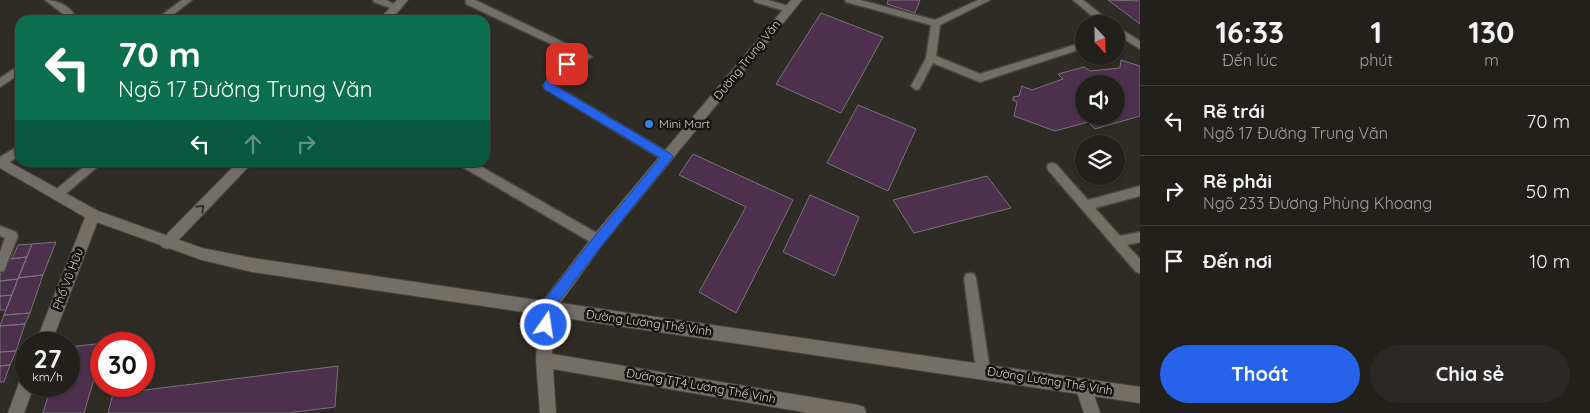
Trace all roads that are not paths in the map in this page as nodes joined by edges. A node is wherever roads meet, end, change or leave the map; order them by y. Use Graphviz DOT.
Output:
graph roads {
  1 [pos="49,0"];
  2 [pos="188,0"];
  3 [pos="377,0"];
  4 [pos="471,0"];
  5 [pos="758,0"];
  6 [pos="849,0"];
  7 [pos="986,0"];
  8 [pos="1077,0"];
  9 [pos="400,4"];
  10 [pos="792,5"];
  11 [pos="71,15"];
  12 [pos="167,15"];
  13 [pos="390,15"];
  14 [pos="1097,15"];
  15 [pos="936,23"];
  16 [pos="1125,36"];
  17 [pos="1140,46"];
  18 [pos="1075,47"];
  19 [pos="576,52"];
  20 [pos="587,57"];
  21 [pos="931,58"];
  22 [pos="15,72"];
  23 [pos="0,83"];
  24 [pos="916,86"];
  25 [pos="15,152"];
  26 [pos="667,157"];
  27 [pos="1,162"];
  28 [pos="92,167"];
  29 [pos="242,167"];
  30 [pos="472,167"];
  31 [pos="1052,167"];
  32 [pos="1140,191"];
  33 [pos="58,194"];
  34 [pos="1085,206"];
  35 [pos="94,215"];
  36 [pos="0,231"];
  37 [pos="1140,237"];
  38 [pos="598,240"];
  39 [pos="1116,242"];
  40 [pos="167,243"];
  41 [pos="0,267"];
  42 [pos="1140,268"];
  43 [pos="970,278"];
  44 [pos="547,308"];
  45 [pos="48,332"];
  46 [pos="544,360"];
  47 [pos="983,371"];
  48 [pos="1084,386"];
  49 [pos="1140,395"];
  50 [pos="22,397"];
  51 [pos="16,413"];
  52 [pos="548,413"];
  53 [pos="858,413"];
  54 [pos="1092,413"];
  1 -- 11 [label="lane"];
  2 -- 12 [label="lane"];
  3 -- 9 [label="lane"];
  4 -- 19 [label="lane"];
  5 -- 10 [label="lane"];
  6 -- 15 [label="lane"];
  7 -- 15 [label="lane"];
  8 -- 14 [label="lane"];
  9 -- 13 [label="street"];
  10 -- 26 [label="street, Đường Trung Văn"];
  15 -- 21 [label="lane"];
  16 -- 17 [label="lane"];
  18 -- 21 [label="lane"];
  19 -- 20 [label="lane"];
  19 -- 26 [label="lane"];
  21 -- 24 [label="lane"];
  22 -- 23 [label="lane"];
  25 -- 27 [label="lane"];
  26 -- 38 [label="street, Đường Trung Văn"];
  27 -- 33 [label="street, Đường Lương Thế Vinh"];
  28 -- 33 [label="lane"];
  40 -- 29 [label="street, one-way"];
  30 -- 38 [label="lane"];
  31 -- 34 [label="lane"];
  32 -- 34 [label="lane"];
  33 -- 35 [label="street, Đường Lương Thế Vinh"];
  34 -- 39 [label="lane"];
  35 -- 40 [label="street, Đường Lương Thế Vinh"];
  35 -- 45 [label="street, Phố Vũ Hữu"];
  36 -- 41 [label="lane"];
  37 -- 39 [label="lane"];
  38 -- 44 [label="street, Đường Trung Văn"];
  39 -- 42 [label="lane"];
  40 -- 44 [label="street, Đường Lương Thế Vinh"];
  43 -- 47 [label="lane"];
  44 -- 46 [label="street"];
  44 -- 47 [label="street, Đường Lương Thế Vinh"];
  46 -- 52 [label="street"];
  46 -- 53 [label="street, Đường TT4 Lương Thế Vinh"];
  47 -- 48 [label="street, Đường Lương Thế Vinh"];
  48 -- 49 [label="street, Đường Lương Thế Vinh"];
  48 -- 54 [label="street"];
  50 -- 51 [label="street"];
}
